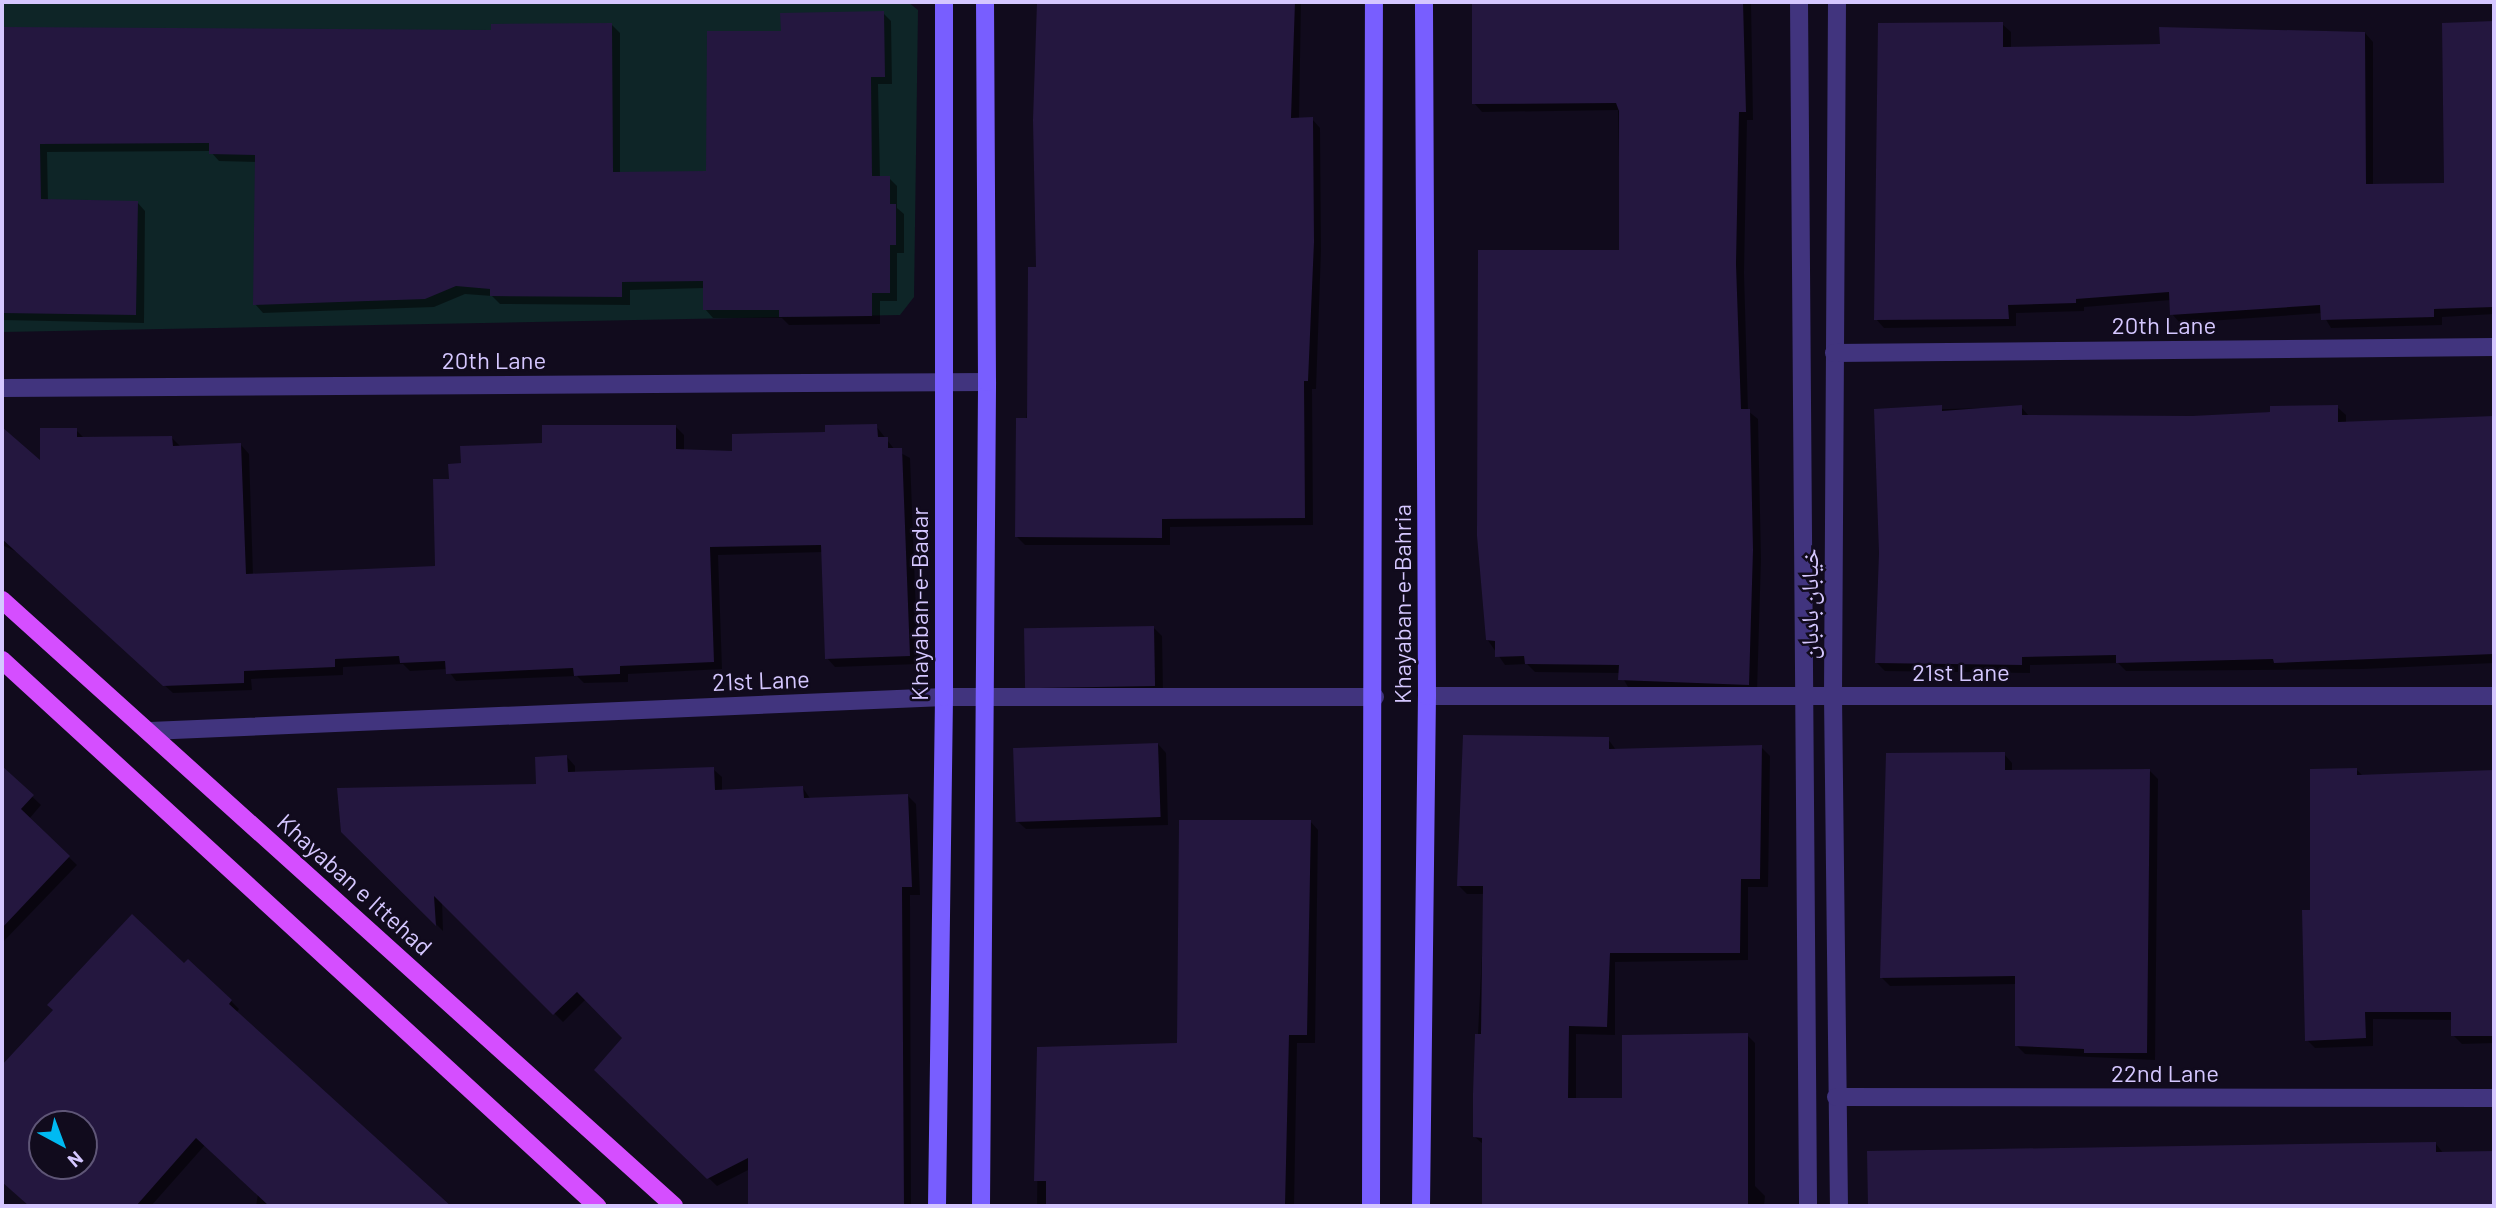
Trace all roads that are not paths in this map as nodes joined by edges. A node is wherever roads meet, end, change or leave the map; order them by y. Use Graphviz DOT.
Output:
graph roads {
  1 [pos="944,2"];
  2 [pos="985,2"];
  3 [pos="1374,2"];
  4 [pos="1424,2"];
  5 [pos="1800,2"];
  6 [pos="1838,2"];
  7 [pos="2494,347"];
  8 [pos="1834,353"];
  9 [pos="943,381"];
  10 [pos="987,382"];
  11 [pos="2,388"];
  12 [pos="2,600"];
  13 [pos="2,660"];
  14 [pos="1802,695"];
  15 [pos="1427,696"];
  16 [pos="1833,696"];
  17 [pos="2494,696"];
  18 [pos="944,697"];
  19 [pos="982,697"];
  20 [pos="1375,697"];
  21 [pos="150,731"];
  22 [pos="1836,1097"];
  23 [pos="2494,1098"];
  24 [pos="597,1206"];
  25 [pos="674,1206"];
  26 [pos="937,1206"];
  27 [pos="981,1206"];
  28 [pos="1371,1206"];
  29 [pos="1421,1206"];
  30 [pos="1808,1206"];
  31 [pos="1839,1206"];
  1 -- 9 [label="main road, Khayaban-e-Badar"];
  2 -- 10 [label="main road"];
  3 -- 20 [label="main road, Khayaban-e-Bahria"];
  4 -- 15 [label="main road, Khayaban-e-Bahria"];
  5 -- 14 [label="street, خیابان بادبان"];
  6 -- 8 [label="street, خیابان بادبان"];
  7 -- 8 [label="street, 20th Lane"];
  8 -- 16 [label="street, خیابان بادبان"];
  9 -- 10 [label="street, 20th Lane"];
  9 -- 11 [label="street, 20th Lane"];
  9 -- 18 [label="main road, Khayaban-e-Badar"];
  10 -- 19 [label="main road"];
  12 -- 21 [label="main road, Khayaban e Ittehad"];
  13 -- 24 [label="main road"];
  14 -- 15 [label="street, 21st Lane"];
  14 -- 16 [label="street, 21st Lane"];
  14 -- 30 [label="street, خیابان بادبان"];
  15 -- 29 [label="main road, Khayaban-e-Bahria"];
  16 -- 17 [label="street, 21st Lane"];
  16 -- 22 [label="street, خیابان بادبان"];
  18 -- 19 [label="street, 21st Lane"];
  18 -- 21 [label="street, 21st Lane"];
  18 -- 26 [label="main road, Khayaban-e-Badar"];
  19 -- 20 [label="street, 21st Lane"];
  19 -- 27 [label="main road"];
  20 -- 28 [label="main road, Khayaban-e-Bahria"];
  21 -- 25 [label="main road, Khayaban e Ittehad"];
  22 -- 23 [label="street, 22nd Lane"];
  22 -- 31 [label="street, خیابان بادبان"];
}
